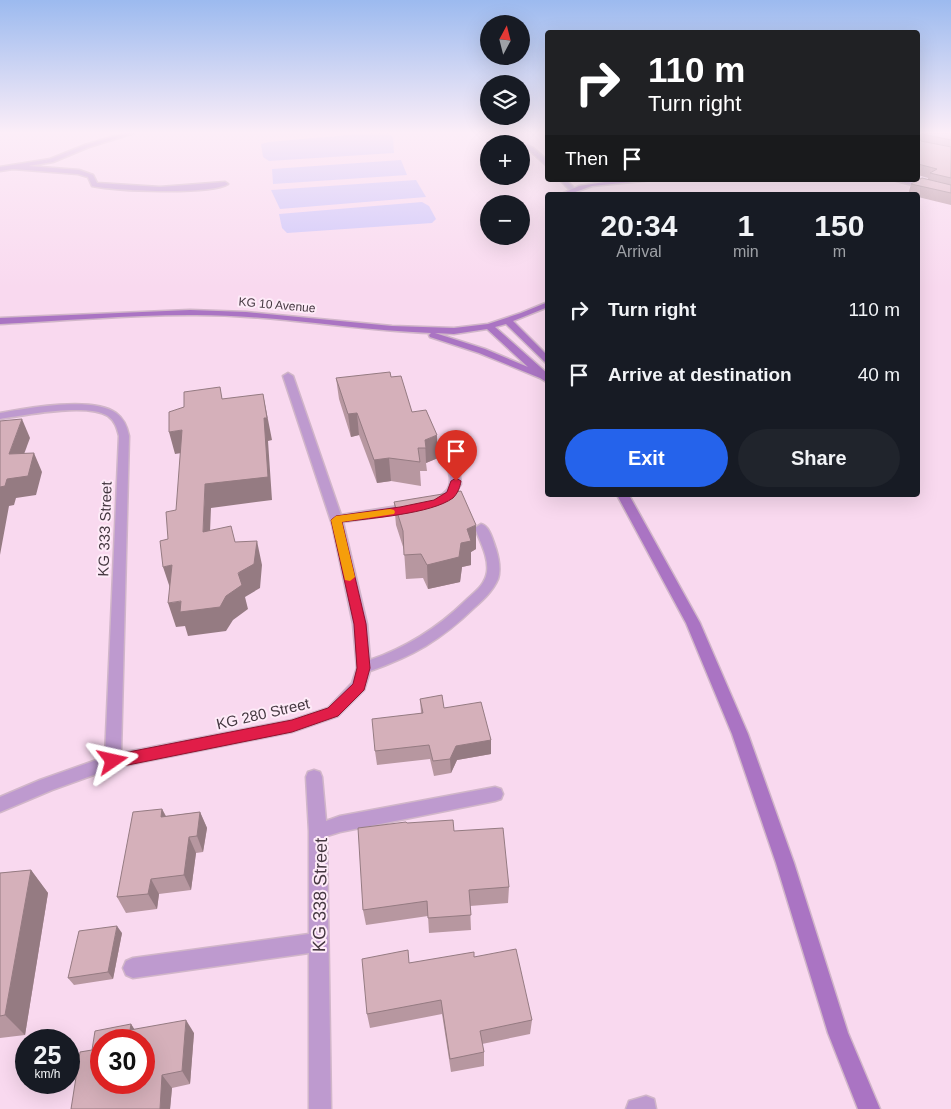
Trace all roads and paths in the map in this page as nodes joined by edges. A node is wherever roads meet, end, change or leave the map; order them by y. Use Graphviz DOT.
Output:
graph roads {
  1 [pos="94,185"];
  2 [pos="220,185"];
  3 [pos="567,185"];
  4 [pos="598,185"];
  5 [pos="916,185"];
  6 [pos="573,190"];
  7 [pos="569,192"];
  8 [pos="951,193"];
  9 [pos="545,305"];
  10 [pos="507,320"];
  11 [pos="0,322"];
  12 [pos="489,326"];
  13 [pos="419,330"];
  14 [pos="545,359"];
  15 [pos="288,376"];
  16 [pos="544,377"];
  17 [pos="0,416"];
  18 [pos="442,448"];
  19 [pos="624,497"];
  20 [pos="336,520"];
  21 [pos="480,528"];
  22 [pos="364,668"];
  23 [pos="113,761"];
  24 [pos="314,777"];
  25 [pos="495,794"];
  26 [pos="0,805"];
  27 [pos="318,831"];
  28 [pos="318,942"];
  29 [pos="133,968"];
  30 [pos="320,1109"];
  31 [pos="869,1109"];
  1 -- 2 [label="street"];
  3 -- 6 [label="street"];
  4 -- 6 [label="street"];
  5 -- 8 [label="street"];
  6 -- 7 [label="street"];
  9 -- 10 [label="street, KG 10 Avenue"];
  10 -- 12 [label="street, KG 10 Avenue"];
  10 -- 14 [label="street"];
  11 -- 13 [label="street, KG 10 Avenue"];
  12 -- 13 [label="street, KG 10 Avenue"];
  12 -- 16 [label="street"];
  13 -- 16 [label="street"];
  15 -- 20 [label="street, KG 280 Street"];
  17 -- 23 [label="street, KG 333 Street"];
  18 -- 20 [label="street"];
  19 -- 31 [label="street"];
  20 -- 22 [label="street, KG 280 Street"];
  21 -- 22 [label="street"];
  22 -- 23 [label="street, KG 280 Street"];
  23 -- 26 [label="street, KG 280 Street"];
  24 -- 27 [label="street"];
  25 -- 27 [label="street, KG 338 Street"];
  27 -- 28 [label="street, KG 338 Street"];
  28 -- 29 [label="street"];
  28 -- 30 [label="street, KG 338 Street"];
}
